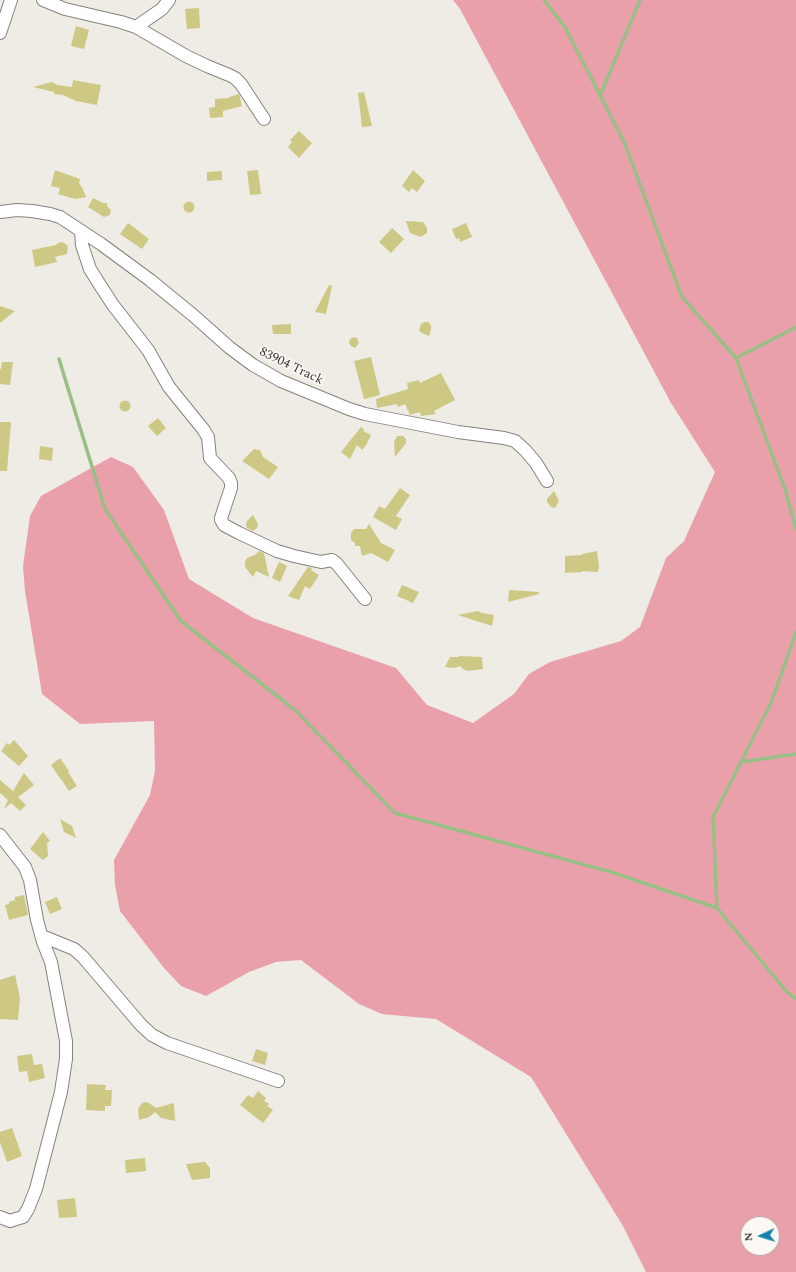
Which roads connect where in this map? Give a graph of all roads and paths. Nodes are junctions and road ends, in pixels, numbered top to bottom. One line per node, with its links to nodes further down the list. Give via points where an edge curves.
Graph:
1 (11, 0): 5 (street)
2 (43, 0): 4 (street, via 65,9)
3 (169, 0): 4 (street, via 162,9)
4 (136, 27): 6 (street, via 186,56 235,78)
5 (0, 33)
6 (264, 119)
7 (0, 212): 8 (street, 83904 Track, via 16,210 50,214 60,217)
8 (81, 232): 9 (street, 83904 Track, via 150,280 230,348 281,381 365,414 515,441 536,463); 10 (street, via 82,245 90,269 113,305 148,350 169,387 203,429 208,437 210,458 229,478 231,488 220,520 239,534 277,551 321,562 332,560)
9 (547, 481)
10 (365, 599)
11 (0, 835): 12 (street, via 25,868 30,880)
12 (42, 936): 13 (street, via 74,949 83,957 152,1035 167,1044); 14 (street, via 51,962 66,1042 66,1059 61,1092 36,1189 28,1209 23,1217 10,1221)
13 (278, 1081)
14 (0, 1217)

